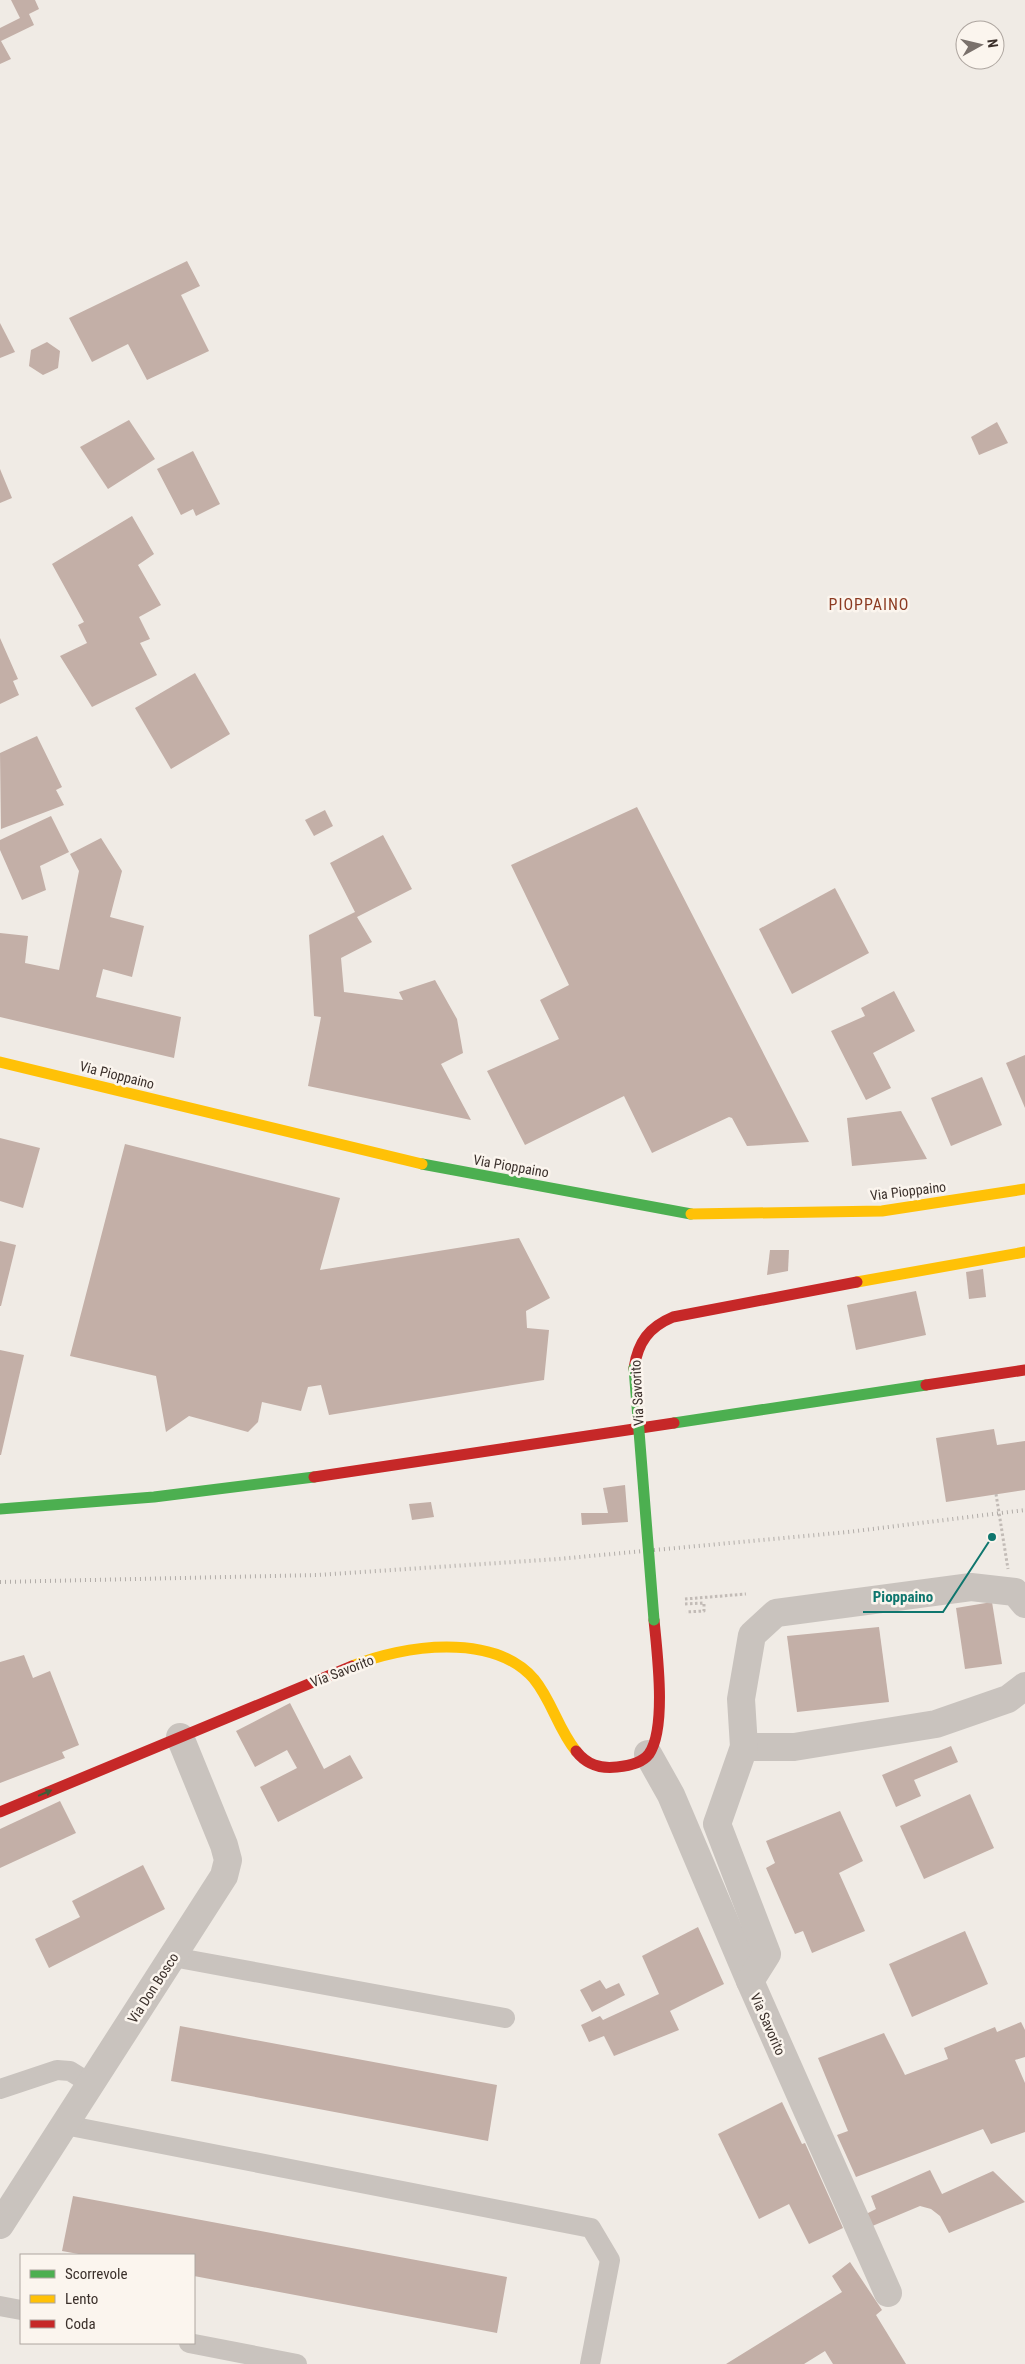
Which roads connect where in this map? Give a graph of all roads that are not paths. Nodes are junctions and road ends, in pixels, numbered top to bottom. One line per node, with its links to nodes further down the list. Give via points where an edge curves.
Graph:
1 (0, 1062): 2 (main road, Via Pioppaino, via 446,1170 688,1214 882,1211)
2 (1025, 1189)
3 (1025, 1252): 10 (main road, Via Savorito, bridge, via 684,1313 662,1320 645,1334 635,1352 634,1368 659,1714 656,1737)
4 (1025, 1370): 5 (main road, via 334,1474 154,1497)
5 (0, 1508)
6 (1025, 1604): 9 (street, via 1015,1592 971,1587 776,1614 752,1635 741,1699)
7 (1025, 1686): 9 (street, via 1008,1698 936,1724 794,1747)
8 (180, 1737): 10 (main road, Via Savorito, via 366,1660 430,1646 463,1648 497,1656 524,1670 544,1691 572,1748 589,1764 611,1769 633,1764); 11 (main road, Via Savorito, one-way to 8); 12 (street, Via Don Bosco, via 228,1860 224,1876)
9 (744, 1747): 13 (street, via 717,1824 768,1954)
10 (648, 1754): 13 (street, Via Savorito, via 671,1795)
11 (0, 1812)
12 (173, 1957): 14 (lane); 15 (street, Via Don Bosco)
13 (750, 1981): 19 (street, Via Savorito)
14 (505, 2018)
15 (91, 2084): 16 (lane, via 70,2071 57,2070); 17 (street, Via Don Bosco)
16 (0, 2089)
17 (65, 2125): 18 (street, Via Don Bosco); 24 (lane, via 592,2228 610,2260)
18 (0, 2225)
19 (888, 2293)
20 (0, 2306): 21 (lane)
21 (20, 2310)
22 (194, 2344): 23 (lane)
23 (297, 2364)
24 (590, 2364)

